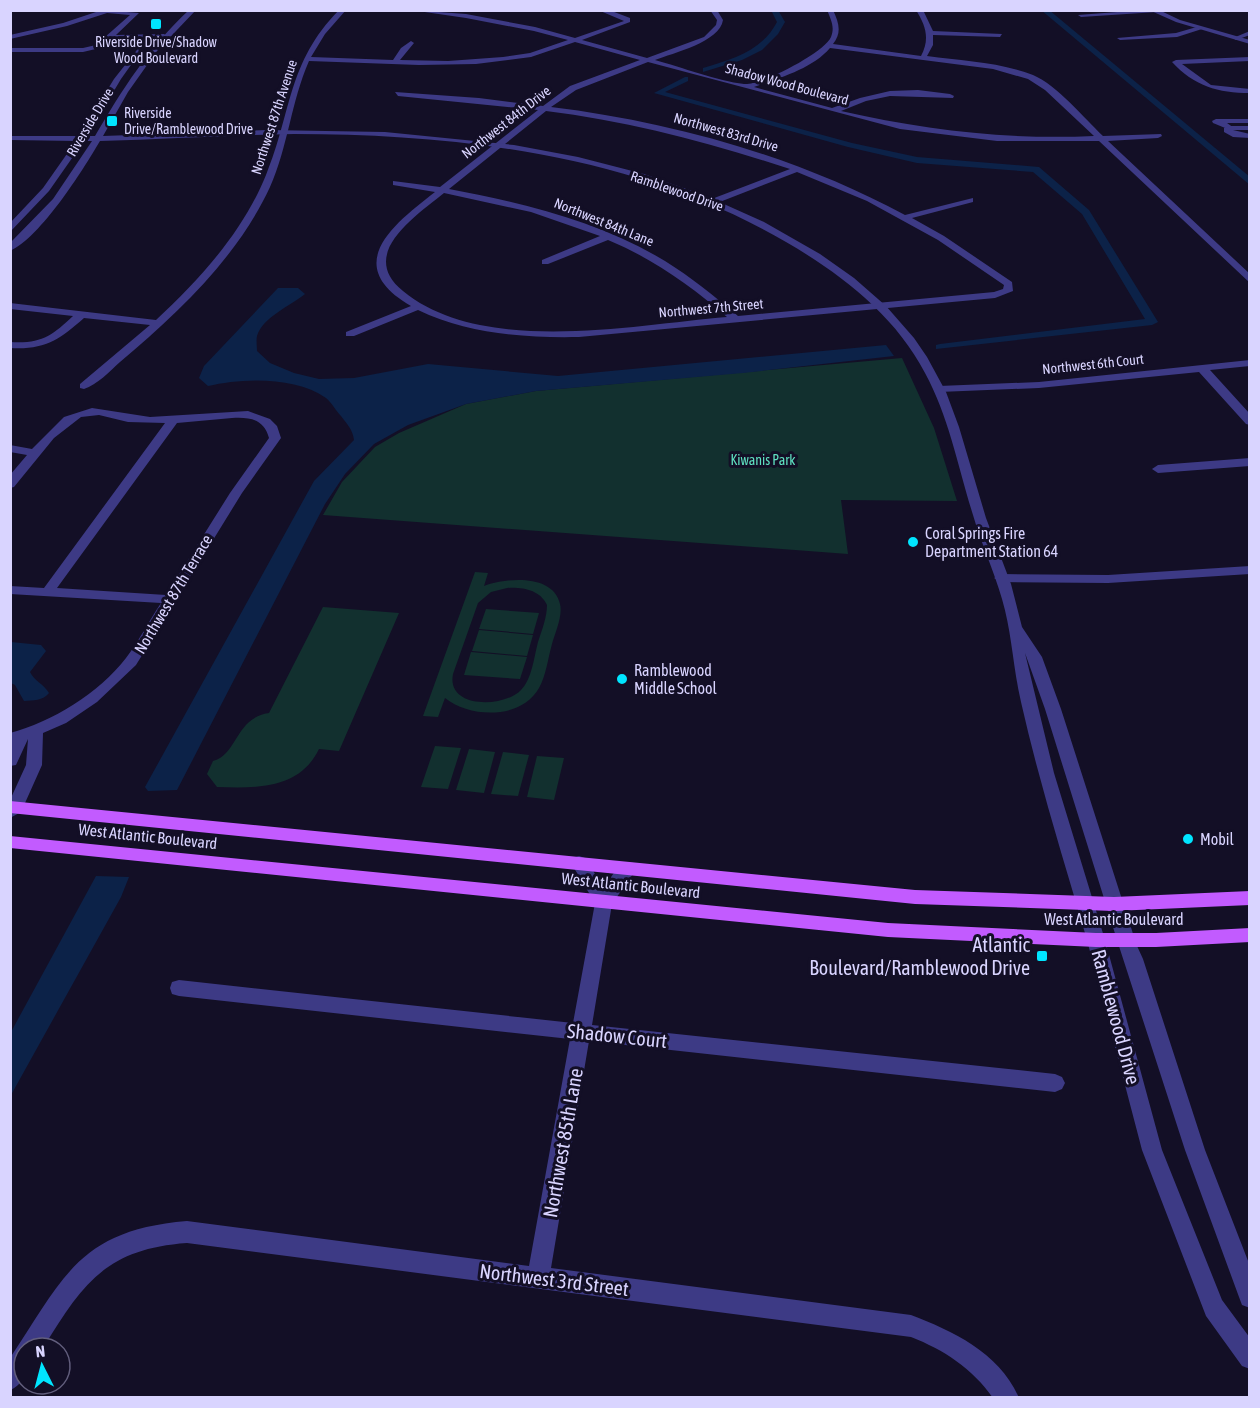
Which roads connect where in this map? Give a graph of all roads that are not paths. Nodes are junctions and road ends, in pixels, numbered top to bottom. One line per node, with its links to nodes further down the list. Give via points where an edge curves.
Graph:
1 (192, 10): 18 (street, Riverside Drive)
2 (343, 10): 28 (street, Northwest 87th Avenue)
3 (414, 10): 8 (street, Shadow Wood Boulevard)
4 (601, 10): 22 (street, via 623,16 627,22)
5 (713, 10): 31 (street, Northwest 84th Drive, via 720,20 714,32)
6 (830, 10): 25 (street, via 837,27)
7 (919, 10): 13 (street)
8 (427, 11): 22 (street, Shadow Wood Boulevard, via 501,21)
9 (1153, 11): 10 (street); 12 (street)
10 (1082, 15)
11 (163, 25): 17 (street, Riverside Drive)
12 (1200, 28): 20 (street, via 1177,35); 21 (street)
13 (931, 33): 15 (street); 27 (street)
14 (1250, 33): 21 (street)
15 (1000, 35)
16 (110, 36): 17 (street); 19 (street, via 136,13 107,11); 26 (street, via 91,49)
17 (152, 36): 18 (street); 45 (street, Riverside Drive, via 124,69)
18 (164, 36): 44 (street, Riverside Drive, via 145,58)
19 (10, 37)
20 (1120, 38)
21 (1236, 38): 23 (street)
22 (575, 40): 30 (street, via 500,61); 31 (street, Shadow Wood Boulevard)
23 (1250, 42)
24 (411, 43): 30 (street)
25 (829, 46): 27 (street); 32 (street, via 796,67)
26 (10, 50)
27 (923, 58): 46 (street, via 993,67 1031,77)
28 (306, 59): 30 (street); 41 (street, Northwest 87th Avenue)
29 (1250, 59): 33 (street, via 1176,62 1207,88)
30 (396, 60)
31 (648, 60): 32 (street, Shadow Wood Boulevard); 36 (street, Northwest 84th Drive, via 573,88)
32 (747, 87): 37 (street, Shadow Wood Boulevard)
33 (1250, 92)
34 (398, 94): 36 (street, Northwest 83rd Drive)
35 (950, 96): 37 (street, via 910,91 881,94)
36 (546, 107): 48 (street, Northwest 84th Drive); 49 (street, Northwest 83rd Drive, via 677,131)
37 (833, 111): 46 (street, Shadow Wood Boulevard, via 900,127 964,136)
38 (1250, 121): 39 (street, via 1216,121)
39 (1230, 128): 40 (street); 43 (street, via 1230,133)
40 (1250, 128)
41 (284, 132): 44 (street, Ramblewood Drive); 48 (street, Ramblewood Drive, via 397,135); 66 (street, Northwest 87th Avenue, via 274,167 246,223 216,263)
42 (1158, 136): 46 (street, Shadow Wood Boulevard)
43 (1250, 136)
44 (97, 138): 45 (street, Ramblewood Drive); 57 (street, Riverside Drive, via 54,204)
45 (81, 139): 47 (street, Ramblewood Drive); 55 (street, Riverside Drive, via 49,186)
46 (1100, 139): 59 (street)
47 (10, 141)
48 (498, 146): 51 (street, Northwest 84th Drive); 53 (street, Ramblewood Drive, via 612,169)
49 (799, 168): 53 (street); 54 (street, Northwest 83rd Drive)
50 (396, 183): 51 (street, Northwest 84th Lane)
51 (443, 189): 56 (street, Northwest 84th Lane, via 515,204); 62 (street, Northwest 84th Drive, via 400,224 383,248 381,260 388,283)
52 (970, 200): 54 (street)
53 (712, 202): 63 (street, Ramblewood Drive, via 798,244 849,278)
54 (907, 217): 60 (street, Northwest 83rd Drive, via 983,264 1010,284)
55 (10, 229)
56 (609, 236): 58 (street); 65 (street, Northwest 84th Lane, via 674,268)
57 (10, 248)
58 (545, 262)
59 (1250, 280)
60 (1008, 291): 63 (street, Northwest 7th Street)
61 (10, 306): 64 (street)
62 (420, 306): 65 (street, Northwest 7th Street, via 474,325 537,334); 67 (street)
63 (879, 306): 65 (street, Northwest 7th Street); 72 (street, Ramblewood Drive, via 919,355)
64 (81, 315): 66 (street); 68 (street, via 45,344)
65 (736, 319)
66 (158, 323): 71 (street, Northwest 87th Avenue)
67 (350, 334)
68 (10, 345)
69 (1250, 363): 70 (street, Northwest 6th Court)
70 (1202, 368): 72 (street, Northwest 6th Court, via 1039,385); 74 (street)
71 (84, 386)
72 (939, 389): 81 (street, Ramblewood Drive)
73 (173, 420): 76 (street, via 133,419 100,411 78,414 65,421); 83 (street); 84 (street, Northwest 87th Terrace, via 239,414 266,420 275,438)
74 (1250, 422)
75 (10, 448): 76 (street)
76 (37, 453): 79 (street)
77 (1250, 462): 78 (street)
78 (1158, 469)
79 (10, 484)
80 (1250, 570): 81 (street, via 1108,579)
81 (1001, 578): 85 (street, Ramblewood Drive)
82 (10, 590): 83 (street)
83 (47, 593): 84 (street)
84 (168, 599): 86 (street, Northwest 87th Terrace, via 131,662 109,686 76,709)
85 (1015, 625): 94 (street, Ramblewood Drive, via 1019,666 1036,735); 95 (street, Ramblewood Drive, via 1035,657)
86 (22, 735): 87 (street); 88 (street, via 34,765)
87 (10, 761)
88 (12, 809): 90 (main road, West Atlantic Boulevard)
89 (10, 842): 93 (main road, West Atlantic Boulevard)
90 (579, 863): 91 (main road, West Atlantic Boulevard); 93 (street)
91 (628, 868): 93 (street); 94 (main road, West Atlantic Boulevard, via 915,897)
92 (1250, 898): 95 (main road, West Atlantic Boulevard)
93 (604, 902): 97 (main road, West Atlantic Boulevard, via 888,930); 100 (street, Northwest 85th Lane)
94 (1085, 904): 95 (main road, West Atlantic Boulevard); 97 (street, Ramblewood Drive)
95 (1114, 904): 98 (street, Ramblewood Drive)
96 (1250, 935): 98 (main road, West Atlantic Boulevard)
97 (1096, 940): 98 (main road, West Atlantic Boulevard); 105 (street, Ramblewood Drive, via 1152,1150 1214,1308)
98 (1126, 940): 103 (street, Ramblewood Drive, via 1194,1150)
99 (179, 988): 100 (street, Shadow Court)
100 (583, 1033): 101 (street, Shadow Court); 102 (street, Northwest 85th Lane)
101 (1055, 1083)
102 (538, 1278): 104 (street, Northwest 3rd Street, via 187,1232 161,1233 101,1256 75,1280); 106 (street, Northwest 3rd Street, via 911,1326 944,1338 972,1357)
103 (1250, 1297)
104 (38, 1336)
105 (1250, 1358)
106 (1007, 1398)

